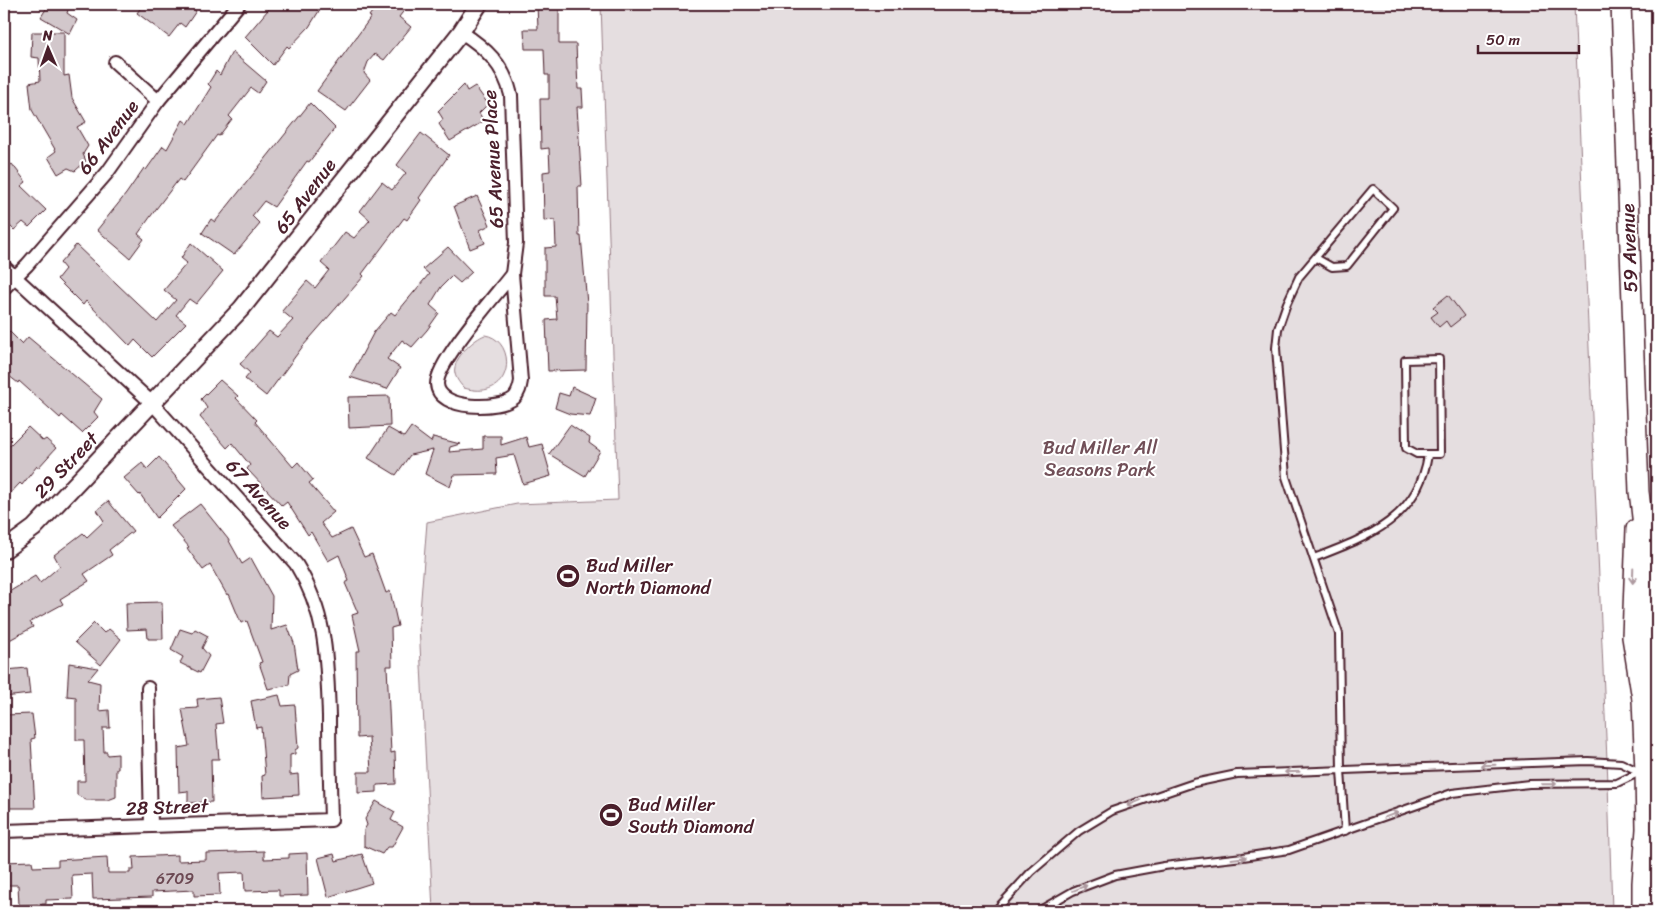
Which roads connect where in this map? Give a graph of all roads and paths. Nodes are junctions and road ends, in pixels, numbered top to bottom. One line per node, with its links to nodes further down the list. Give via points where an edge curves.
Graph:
1 (239, 4): 6 (street, 66 Avenue)
2 (479, 4): 4 (street, 65 Avenue)
3 (1621, 4): 18 (main road, 59 Avenue, via 1639,492 1634,546)
4 (461, 32): 9 (street, 65 Avenue Place, via 486,49 508,80 516,243); 12 (street, 65 Avenue, via 242,308)
5 (115, 62): 6 (street)
6 (158, 101): 10 (street, 66 Avenue, via 107,173)
7 (1316, 258): 7 (lane, via 1374,189 1393,208 1347,266 1332,267); 15 (lane, via 1299,277 1287,303 1278,329 1276,348 1286,477)
8 (4, 267): 10 (street, 67 Avenue)
9 (512, 274): 9 (street, 65 Avenue Place, via 445,361 437,384 447,400 467,406 498,404 512,399 519,391 521,381)
10 (15, 279): 11 (street, 66 Avenue); 12 (street, 67 Avenue)
11 (4, 288)
12 (152, 403): 14 (street, 29 Street, via 34,528); 19 (street, 67 Avenue, via 306,579 318,609 327,652)
13 (1428, 455): 13 (lane, via 1440,454 1438,359 1405,360 1406,448 1416,454); 15 (lane, via 1413,498 1394,520)
14 (4, 550)
15 (1314, 558): 17 (lane, via 1339,634)
16 (148, 688): 20 (street)
17 (1341, 770): 18 (lane, one-way to 17, via 1621,763 1588,760); 22 (lane); 24 (lane, one-way to 24, via 1237,774 1194,783 1121,808 1079,832 1031,872)
18 (1647, 772): 22 (lane, one-way to 18, via 1452,793 1529,784 1616,783); 23 (main road, 59 Avenue)
19 (331, 820): 20 (street, 28 Street)
20 (151, 826): 21 (street, 28 Street)
21 (4, 831)
22 (1345, 831): 25 (lane, one-way to 22, via 1073,891 1115,875 1289,850)
23 (1649, 879): 26 (main road)
24 (995, 911)
25 (1038, 911)
26 (1642, 911)

